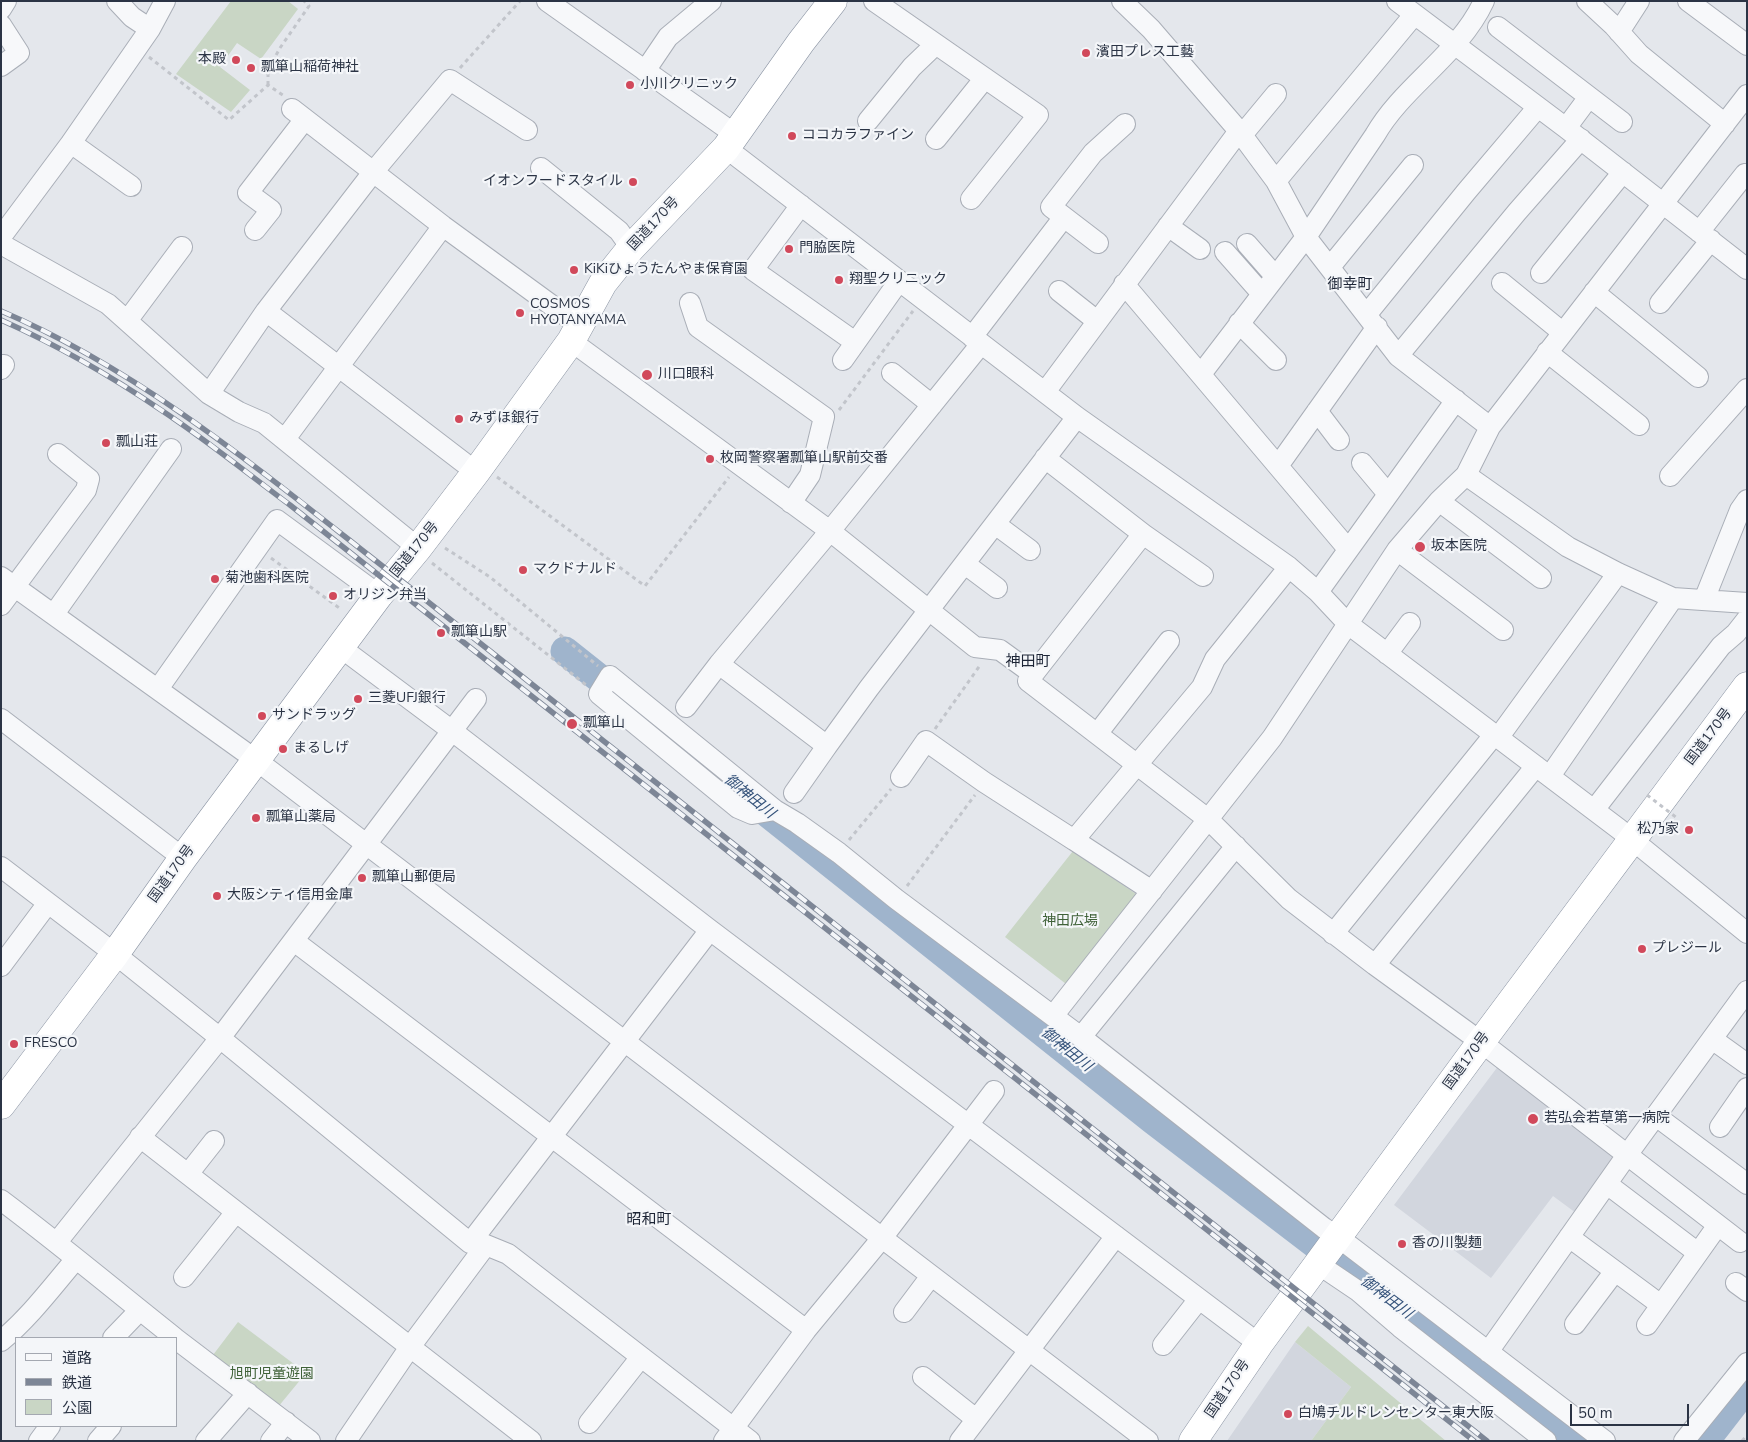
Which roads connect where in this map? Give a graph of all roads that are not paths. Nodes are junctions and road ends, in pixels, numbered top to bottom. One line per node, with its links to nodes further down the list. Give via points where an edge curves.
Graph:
1 (6, 1): 14 (street)
2 (118, 1): 18 (street, via 132,17)
3 (165, 1): 18 (street)
4 (547, 1): 24 (street)
5 (711, 1): 24 (street, via 668,37)
6 (834, 1): 38 (highway, 国道170号)
7 (874, 1): 20 (street)
8 (1122, 1): 35 (street, via 1151,29)
9 (1397, 1): 15 (street)
10 (1484, 1): 21 (street)
11 (1587, 1): 19 (street)
12 (1638, 1): 19 (street)
13 (1688, 1): 22 (street)
14 (1, 9)
15 (1414, 14): 21 (street); 45 (street)
16 (1, 25): 23 (street, via 19,53)
17 (1498, 27): 27 (street)
18 (150, 29): 39 (street)
19 (1619, 32): 33 (street, via 1639,54)
20 (936, 44): 25 (street); 30 (street, via 912,67)
21 (1455, 45): 29 (street); 56 (street, via 1384,120)
22 (1747, 45)
23 (1, 66)
24 (645, 71): 38 (street)
25 (985, 78): 37 (street); 47 (street, via 1038,114)
26 (1276, 94): 35 (street)
27 (1589, 97): 31 (street); 36 (street)
28 (1745, 101): 33 (street)
29 (1538, 107): 36 (street); 77 (street, via 1466,192)
30 (868, 121)
31 (1622, 122)
32 (1125, 124): 50 (street, via 1092,153 1051,207)
33 (1725, 124): 48 (street)
34 (527, 130): 42 (street, via 450,80)
35 (1240, 133): 45 (street); 52 (street)
36 (1573, 133): 43 (street); 86 (street, via 1517,212)
37 (936, 139)
38 (731, 141): 49 (street); 61 (highway, 国道170号)
39 (71, 143): 46 (street); 55 (street)
40 (1413, 165): 64 (street)
41 (541, 168): 61 (street, via 619,231)
42 (374, 171): 51 (street); 53 (street, via 298,114 248,193 271,210); 76 (street)
43 (1624, 172): 48 (street); 66 (street)
44 (1745, 174): 54 (street)
45 (1276, 181): 56 (street)
46 (131, 186)
47 (971, 199)
48 (1663, 202): 54 (street); 72 (street)
49 (801, 205): 68 (street); 84 (street, via 753,270)
50 (1064, 217): 57 (street); 83 (street)
51 (443, 226): 81 (street); 89 (street)
52 (1168, 226): 62 (street); 70 (street)
53 (255, 230)
54 (1705, 236): 65 (street); 74 (street)
55 (1, 237)
56 (1306, 237): 64 (street); 67 (street)
57 (1098, 243)
58 (1, 244): 78 (street, via 108,304)
59 (1247, 244): 67 (street)
60 (182, 247): 78 (street)
61 (630, 248): 81 (highway, 国道170号)
62 (1200, 249)
63 (1225, 252): 73 (street)
64 (1330, 267): 77 (street)
65 (1747, 269)
66 (1541, 273)
67 (1275, 276): 73 (street)
68 (899, 281): 83 (street); 84 (street)
69 (1502, 283): 82 (street)
70 (1124, 284): 79 (street); 91 (street)
71 (1059, 291): 79 (street)
72 (1594, 292): 82 (street); 92 (street)
73 (1262, 294): 80 (street)
74 (1660, 302)
75 (690, 303): 115 (street, via 698,327 824,417 810,475)
76 (266, 311): 89 (street); 95 (street)
77 (1372, 320): 86 (street); 98 (street)
78 (127, 321): 95 (street)
79 (1097, 321): 94 (street)
80 (1239, 323): 88 (street); 91 (street)
81 (572, 325): 109 (highway, 国道170号); 115 (street)
82 (1562, 332): 85 (street)
83 (977, 341): 94 (street); 97 (street)
84 (855, 342): 87 (street)
85 (1547, 352): 100 (street); 101 (street)
86 (1398, 356): 96 (street)
87 (843, 360)
88 (1276, 360)
89 (340, 367): 102 (street); 109 (street)
90 (892, 373): 97 (street)
91 (1201, 374): 108 (street)
92 (1698, 376)
93 (1747, 389): 111 (street)
94 (1045, 392): 99 (street)
95 (209, 394): 102 (street, via 264,423)
96 (1456, 400): 101 (street); 112 (street)
97 (932, 405): 117 (street)
98 (1317, 411): 103 (street); 108 (street)
99 (1077, 417): 106 (street); 124 (street)
100 (1639, 426)
101 (1490, 427): 110 (street)
102 (285, 439): 122 (street)
103 (1339, 440)
104 (171, 449): 137 (street)
105 (58, 454): 128 (street, via 89,479 86,490)
106 (1045, 458): 116 (street); 118 (street)
107 (1362, 463): 112 (street)
108 (1278, 466): 119 (street)
109 (478, 469): 122 (highway, 国道170号)
110 (1466, 476): 114 (street); 125 (street, via 1568,547)
111 (1670, 476)
112 (1388, 494): 119 (street)
113 (1747, 500): 133 (street)
114 (1439, 501): 121 (street); 127 (street)
115 (791, 503): 117 (street)
116 (996, 524): 120 (street); 123 (street)
117 (830, 531): 136 (street); 145 (street)
118 (1143, 534): 126 (street); 146 (street)
119 (1348, 549): 130 (street)
120 (1030, 550)
121 (1397, 550): 140 (street); 141 (street)
122 (421, 553): 131 (highway, 国道170号)
123 (965, 564): 129 (street); 136 (street)
124 (1289, 568): 130 (street); 158 (street, via 1215,659 1202,687)
125 (1618, 573): 132 (street); 155 (street)
126 (1203, 576)
127 (1540, 578)
128 (8, 582): 135 (street); 137 (street)
129 (997, 588)
130 (1318, 592): 140 (street)
131 (378, 596): 143 (highway, 国道170号); 149 (street, via 277,520)
132 (1673, 598): 133 (street); 159 (street)
133 (1704, 600): 134 (street)
134 (1747, 603)
135 (1, 606)
136 (930, 610): 146 (street, via 975,646 1000,650); 156 (street)
137 (54, 614): 149 (street)
138 (1747, 619): 162 (street, via 1721,646)
139 (1410, 623): 144 (street)
140 (1348, 624): 144 (street); 163 (street, via 1272,738)
141 (1503, 630)
142 (1169, 641): 154 (street)
143 (340, 647): 153 (street); 157 (highway, 国道170号)
144 (1388, 654): 155 (street)
145 (719, 664): 151 (street); 156 (street)
146 (1032, 674): 154 (street, via 1028,681)
147 (604, 685): 180 (street, via 765,812 797,823 838,852)
148 (1747, 686): 164 (highway, 国道170号)
149 (158, 689): 157 (street)
150 (476, 700): 153 (street)
151 (686, 707)
152 (1, 719): 168 (street)
153 (451, 730): 166 (street); 172 (street)
154 (1097, 734): 158 (street)
155 (1496, 736): 159 (street); 174 (street)
156 (827, 746): 161 (street)
157 (256, 760): 166 (street); 168 (highway, 国道170号)
158 (1138, 764): 163 (street); 165 (street)
159 (1543, 771): 162 (street); 177 (street)
160 (900, 777): 165 (street, via 926,742)
161 (794, 793)
162 (1594, 810): 164 (street)
163 (1209, 820): 167 (street); 170 (street)
164 (1633, 839): 173 (street); 185 (highway, 国道170号)
165 (1074, 840): 170 (street)
166 (366, 844): 175 (street); 184 (street)
167 (1236, 846): 174 (street, via 1289,899); 181 (street)
168 (184, 858): 176 (highway, 国道170号)
169 (1, 868): 171 (street)
170 (1152, 891): 180 (street)
171 (48, 904): 176 (street); 178 (street)
172 (710, 930): 184 (street); 191 (street)
173 (1747, 933)
174 (1333, 934): 177 (street)
175 (294, 941): 182 (street); 194 (street)
176 (115, 954): 182 (street); 189 (highway, 国道170号)
177 (1375, 965): 185 (street)
178 (1, 966)
179 (1745, 996): 183 (street)
180 (1053, 1016): 181 (street)
181 (1081, 1037): 209 (street, via 1324,1228)
182 (220, 1038): 193 (street); 208 (street)
183 (1712, 1039): 186 (street); 190 (street)
184 (624, 1042): 194 (street); 205 (street)
185 (1481, 1042): 196 (street); 209 (highway, 国道170号)
186 (1747, 1064)
187 (1747, 1088): 192 (street)
188 (994, 1091): 191 (street)
189 (1, 1106)
190 (1656, 1116): 196 (street); 199 (street)
191 (968, 1125): 203 (street); 205 (street)
192 (1720, 1127)
193 (140, 1136): 197 (street); 206 (street)
194 (551, 1137): 208 (street); 221 (street)
195 (214, 1141): 197 (street)
196 (1627, 1155): 198 (street); 202 (street)
197 (188, 1174): 201 (street)
198 (1607, 1184): 204 (street); 210 (street)
199 (1747, 1184)
200 (1, 1200): 206 (street)
201 (236, 1212): 214 (street); 228 (street)
202 (1718, 1225): 207 (street); 210 (street)
203 (1116, 1236): 215 (street); 229 (street)
204 (1569, 1237): 212 (street); 230 (street)
205 (882, 1238): 213 (street); 221 (street)
206 (57, 1242): 211 (street)
207 (1740, 1242)
208 (478, 1244): 228 (street); 231 (street, via 508,1254)
209 (1328, 1251): 226 (highway, 国道170号); 230 (street); 252 (street, via 1358,1291)
210 (1698, 1253): 216 (street)
211 (76, 1259): 217 (street); 224 (street, via 34,1309)
212 (1615, 1271): 216 (street); 219 (street)
213 (931, 1276): 218 (street); 229 (street)
214 (184, 1277)
215 (1199, 1299): 226 (street); 227 (street)
216 (1661, 1305): 220 (street)
217 (140, 1310): 222 (street); 223 (street)
218 (904, 1312)
219 (1575, 1324)
220 (1647, 1325)
221 (806, 1330): 240 (street)
222 (115, 1337)
223 (170, 1337)
224 (1, 1341)
225 (178, 1344): 234 (street)
226 (1259, 1344): 251 (highway, 国道170号)
227 (1163, 1345)
228 (410, 1347): 246 (street); 247 (street)
229 (1029, 1350): 235 (street); 250 (street)
230 (1488, 1352): 253 (street)
231 (641, 1357): 237 (street); 240 (street)
232 (1747, 1362): 254 (street)
233 (923, 1377): 235 (street)
234 (248, 1394): 236 (street); 244 (street)
235 (976, 1419): 249 (street)
236 (286, 1422): 241 (street); 245 (street)
237 (589, 1423)
238 (49, 1427): 242 (street)
239 (109, 1427): 243 (street)
240 (728, 1434): 248 (street)
241 (308, 1440)
242 (39, 1441)
243 (98, 1441)
244 (206, 1441)
245 (270, 1441)
246 (346, 1441)
247 (531, 1441)
248 (750, 1441)
249 (960, 1441)
250 (1148, 1441)
251 (1193, 1441)
252 (1546, 1441)
253 (1604, 1441)
254 (1684, 1441)

